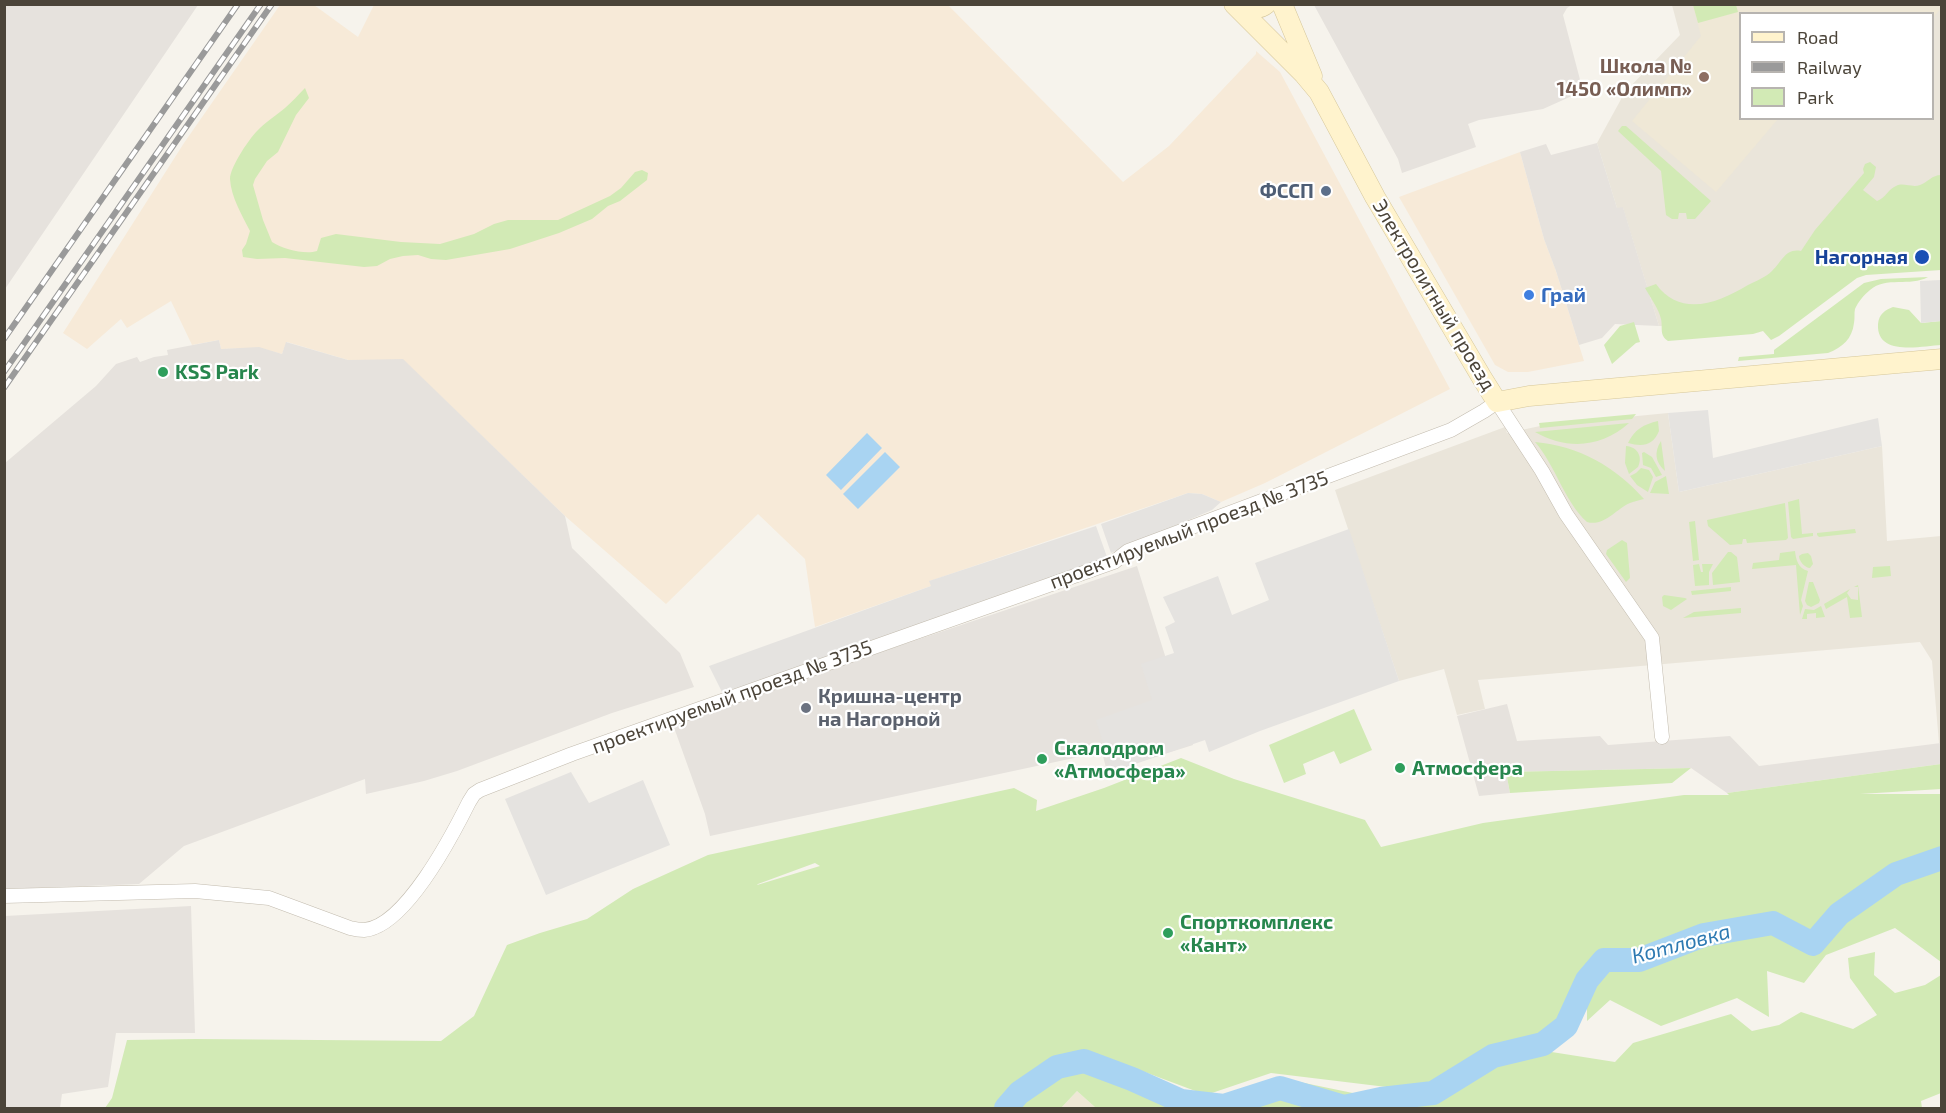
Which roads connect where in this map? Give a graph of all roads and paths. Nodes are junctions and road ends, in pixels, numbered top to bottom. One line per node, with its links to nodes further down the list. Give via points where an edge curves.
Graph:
1 (1234, 4): 5 (street, Электролитный проезд)
2 (1239, 4): 3 (street, via 1254,9)
3 (1266, 4)
4 (1282, 4): 5 (street)
5 (1319, 92): 7 (street, Электролитный проезд, via 1416,267)
6 (1941, 359): 7 (street, Электролитный проезд)
7 (1497, 402): 8 (street, via 1566,514 1652,638); 9 (street, проектируемый проезд № 3735, via 1451,430 1128,552 1114,562 480,790 469,802 422,885 398,912 375,927 350,928 269,898 195,891)
8 (1662, 737)
9 (4, 896)

